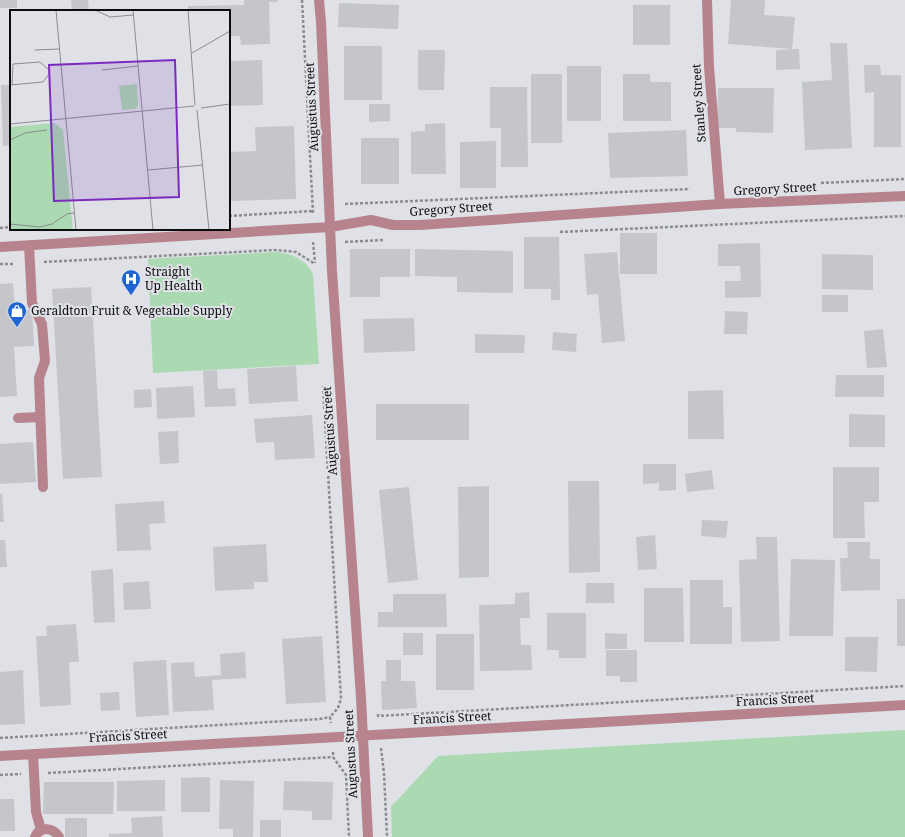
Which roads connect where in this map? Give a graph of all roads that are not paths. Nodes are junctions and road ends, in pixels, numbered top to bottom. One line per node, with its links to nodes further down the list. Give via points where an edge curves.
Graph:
1 (320, 0): 5 (street, Augustus Street)
2 (706, 0): 4 (street, Stanley Street)
3 (905, 196): 4 (street, Gregory Street)
4 (720, 204): 5 (street, Gregory Street, via 420,225 393,226 371,220)
5 (330, 227): 6 (street, Gregory Street); 12 (street, Augustus Street)
6 (29, 245): 7 (street, Gregory Street); 8 (street, via 32,303 42,324 45,361 38,378)
7 (0, 247)
8 (40, 417): 9 (street); 10 (street)
9 (18, 418)
10 (43, 488)
11 (905, 705): 12 (street, Francis Street)
12 (364, 735): 13 (street, Francis Street); 17 (street, Augustus Street)
13 (33, 754): 14 (street, Francis Street); 15 (street)
14 (0, 756)
15 (38, 833): 16 (street, via 46,829 52,830)
16 (59, 837)
17 (368, 837)

